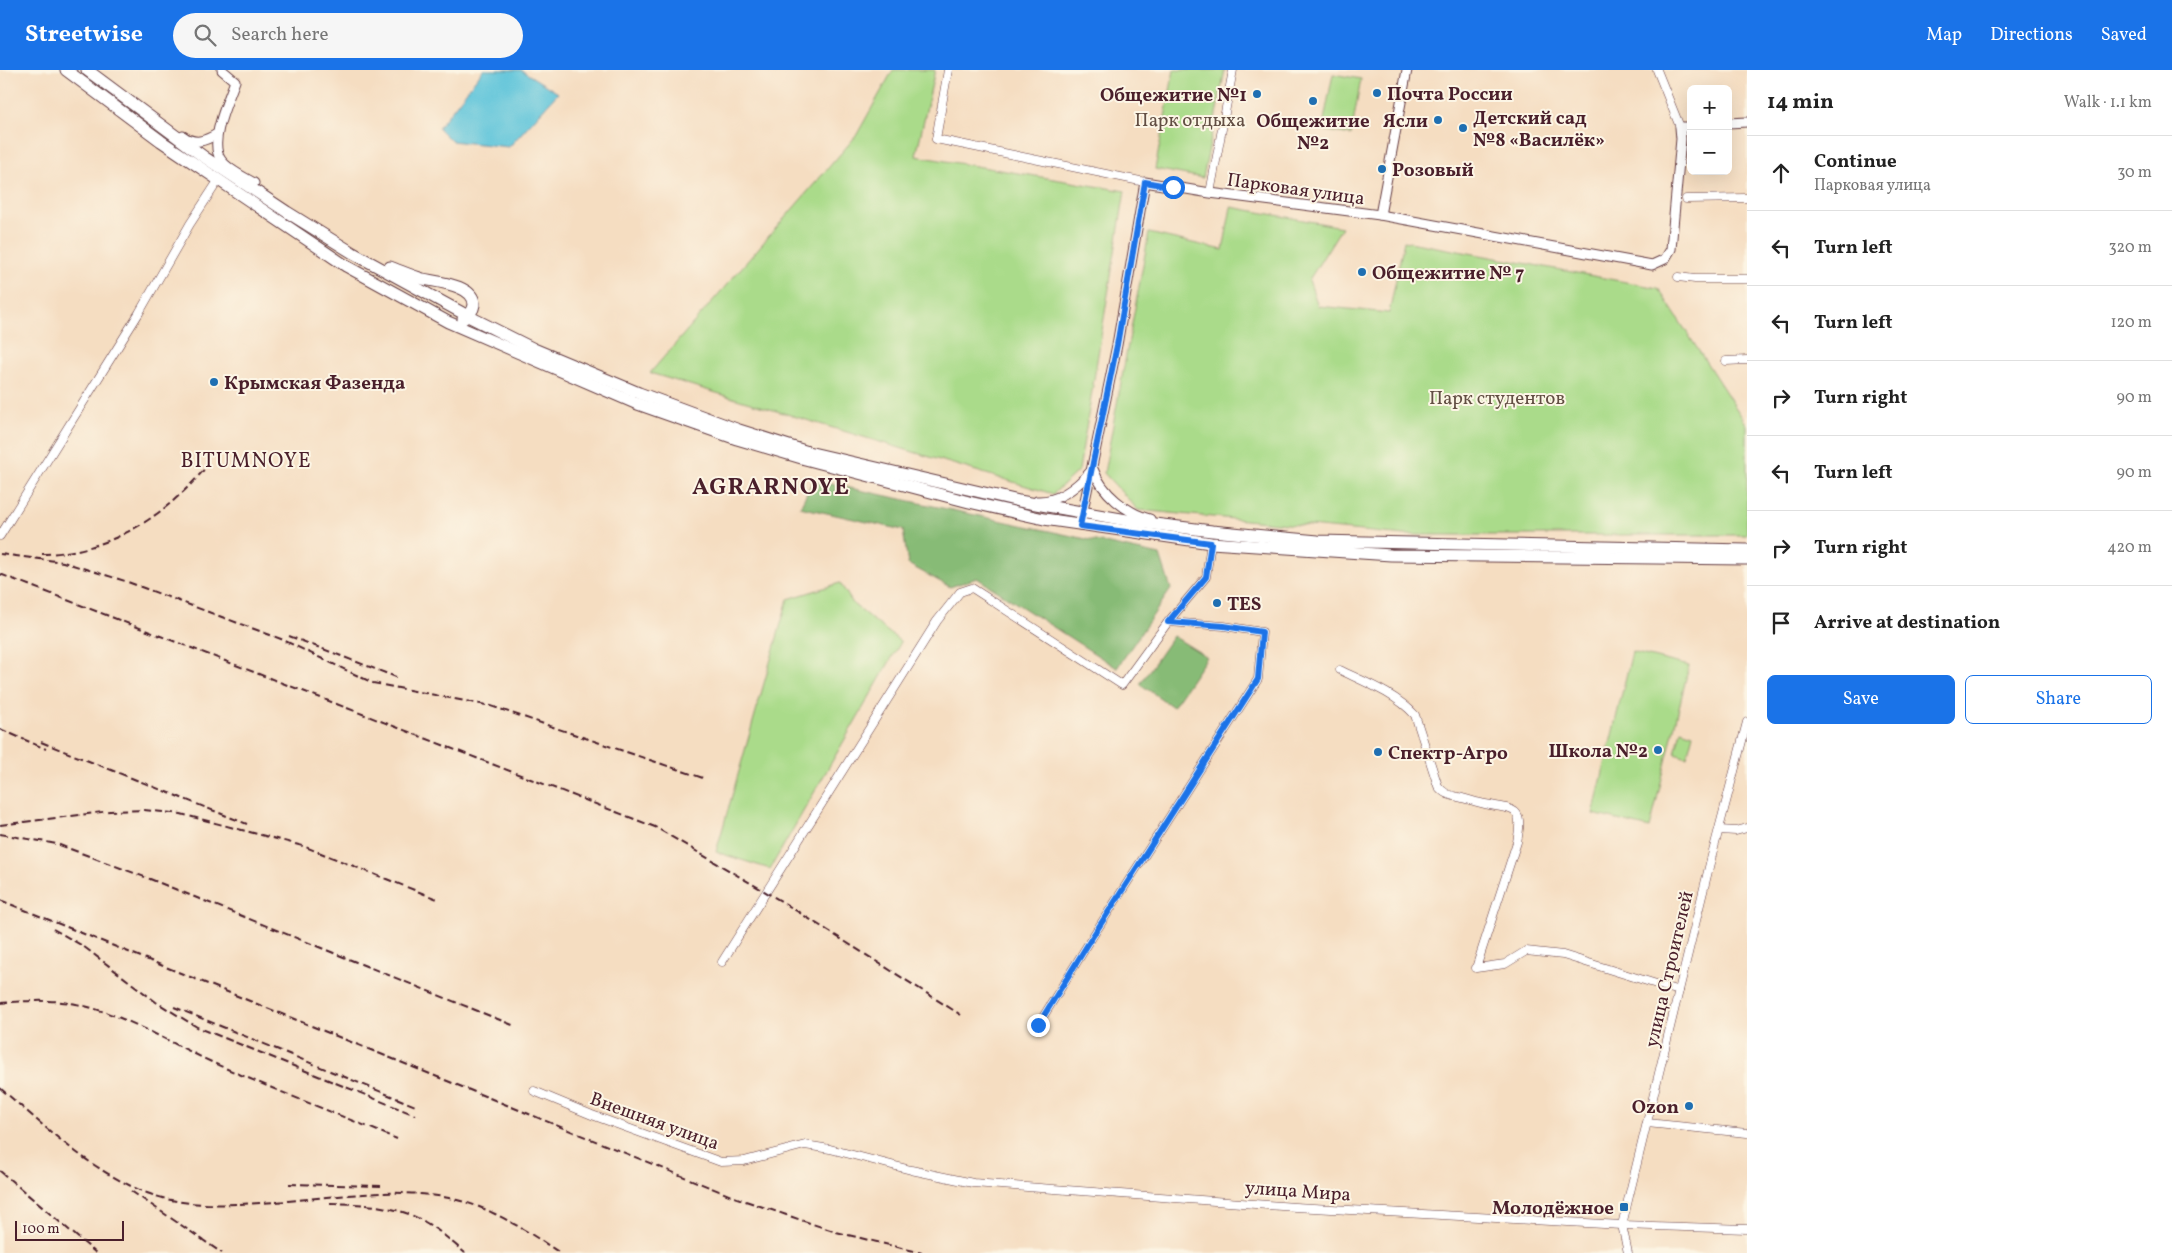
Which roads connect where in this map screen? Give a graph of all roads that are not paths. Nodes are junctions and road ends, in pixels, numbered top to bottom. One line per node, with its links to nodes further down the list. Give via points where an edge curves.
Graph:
1 (66, 70): 14 (main road)
2 (87, 70): 8 (main road)
3 (222, 70): 13 (street, via 235,81)
4 (948, 70): 15 (street, Парковая улица, via 936,139)
5 (1233, 70): 16 (street)
6 (1407, 70): 19 (street)
7 (1658, 70): 11 (street)
8 (105, 85): 13 (street, via 188,140 204,141); 20 (main road, via 204,157)
9 (1747, 122): 10 (street)
10 (1732, 123)
11 (1680, 127): 12 (street); 19 (street, Парковая улица, via 1671,249 1665,259 1652,266)
12 (1687, 127)
13 (217, 134): 20 (street, via 222,161 287,206)
14 (218, 181): 25 (main road, via 346,266); 33 (street)
15 (1145, 182): 16 (street, Парковая улица); 28 (street)
16 (1210, 193): 19 (street, Парковая улица)
17 (1747, 198): 18 (street)
18 (1686, 199)
19 (1380, 216)
20 (307, 224): 21 (main road)
21 (353, 254): 24 (main road); 24 (main road, via 468,292 474,300)
22 (1678, 277): 23 (street)
23 (1747, 279)
24 (468, 316): 25 (main road); 29 (main road, via 534,349 622,386 740,430 808,452)
25 (448, 322): 31 (main road, via 635,404 737,439 969,502)
26 (1747, 360): 27 (street)
27 (1726, 361)
28 (1092, 469): 29 (street, via 1080,483 1055,498 1045,502); 30 (street); 32 (street, via 1106,490 1128,510)
29 (1019, 501): 30 (main road)
30 (1082, 513): 31 (street); 32 (main road)
31 (1080, 526): 34 (main road)
32 (1170, 526): 35 (main road, via 1318,541)
33 (0, 536)
34 (1211, 543): 35 (main road, via 1391,556); 36 (street, via 1206,577)
35 (1746, 557)
36 (1168, 622): 41 (street, via 1122,685 972,588 960,592 937,621); 43 (street, via 1262,632 1258,679)
37 (1340, 670): 42 (street, via 1410,709 1415,715 1438,786 1444,793 1507,806 1518,818 1517,842 1476,968 1505,964 1526,951 1563,955)
38 (1747, 722): 40 (street, улица Строителей)
39 (1747, 828): 40 (street)
40 (1719, 830): 42 (street, улица Строителей)
41 (722, 962)
42 (1679, 991): 45 (street, улица Строителей)
43 (1038, 1025)
44 (534, 1091): 47 (street, Внешняя улица, via 721,1162 744,1161 805,1146)
45 (1647, 1124): 46 (street); 48 (street, улица Строителей)
46 (1747, 1133)
47 (973, 1183): 48 (street, улица Мира, via 1295,1207)
48 (1622, 1225): 49 (street, улица Мира); 50 (street)
49 (1747, 1229)
50 (1628, 1253)

